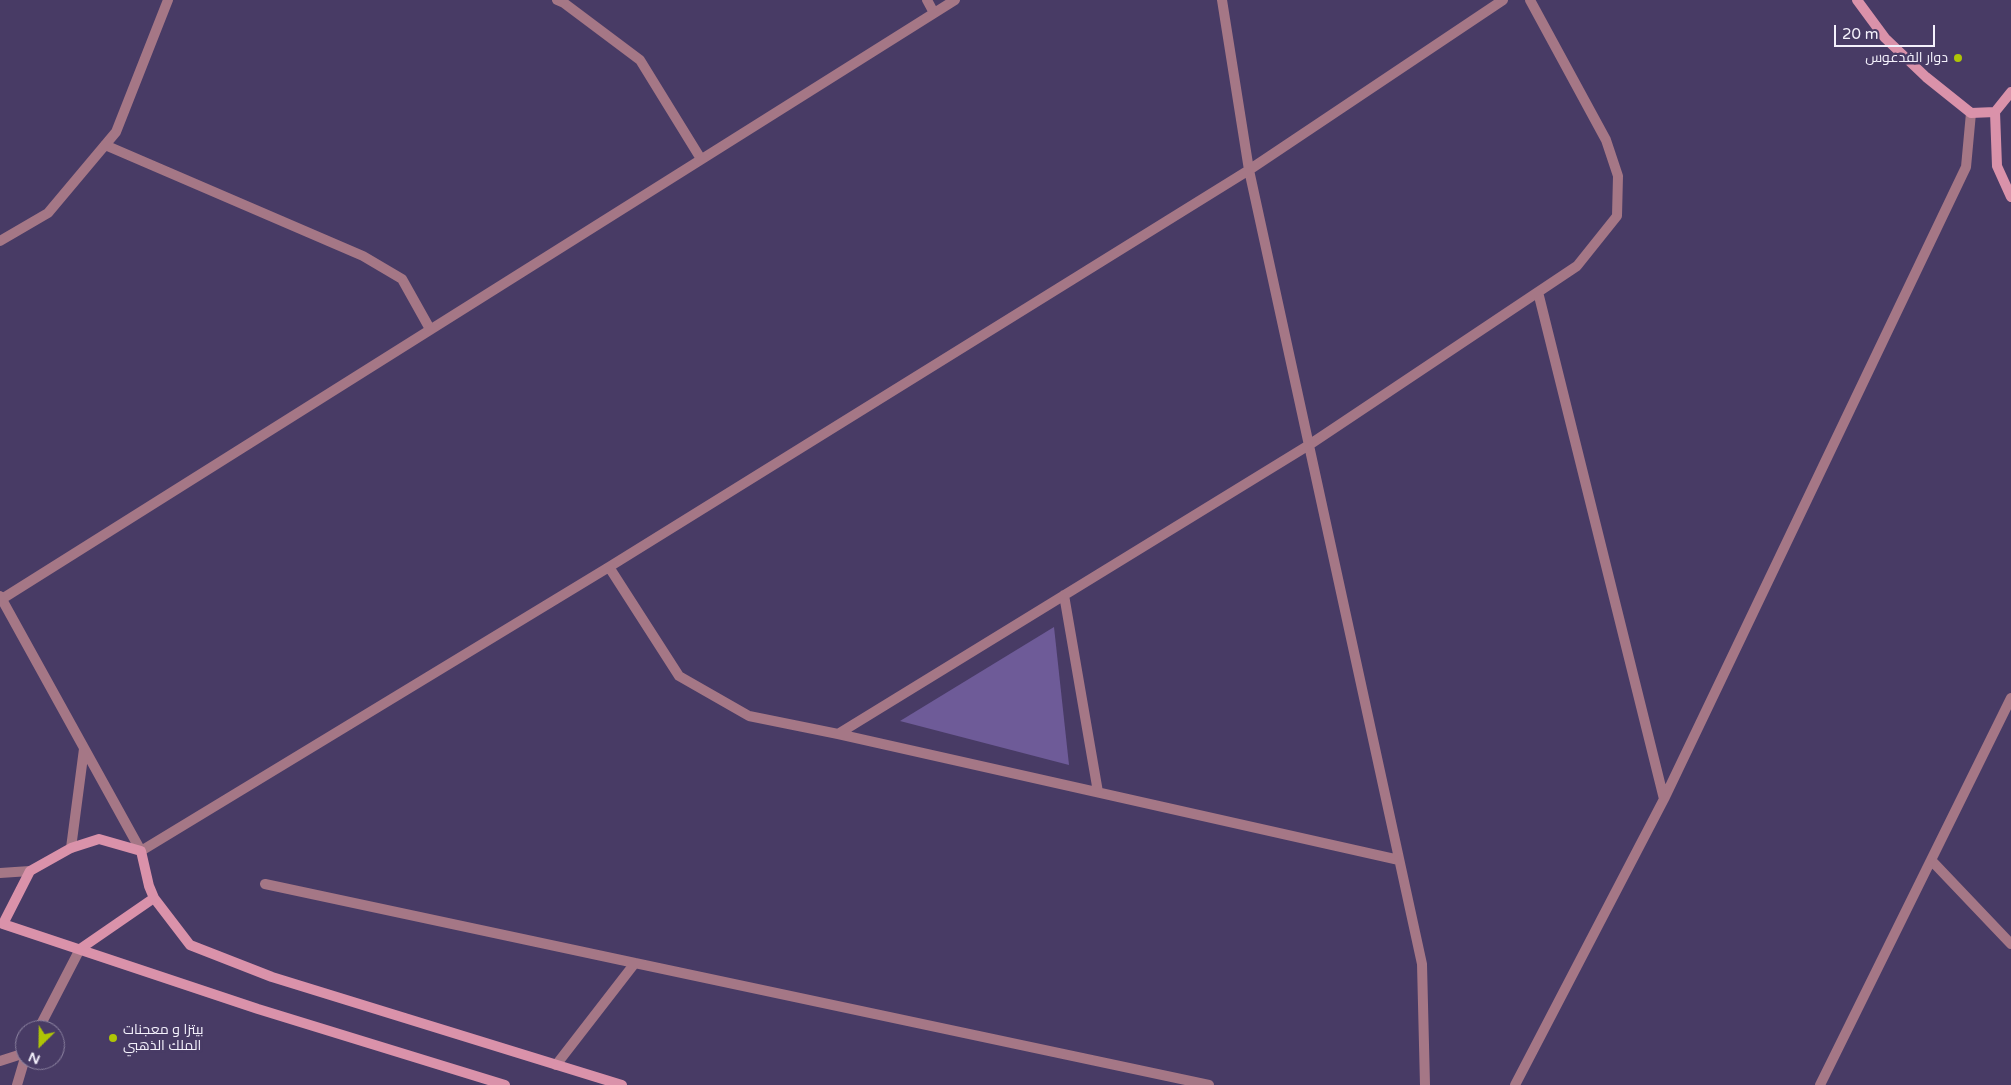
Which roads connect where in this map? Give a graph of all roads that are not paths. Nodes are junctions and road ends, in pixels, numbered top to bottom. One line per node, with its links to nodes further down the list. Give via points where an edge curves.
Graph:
1 (168, 0): 13 (street, via 116,132)
2 (556, 0): 14 (street, via 640,60)
3 (927, 0): 9 (street)
4 (955, 0): 9 (street)
5 (1222, 0): 15 (street)
6 (1503, 0): 15 (street)
7 (1530, 0): 18 (street, via 1606,140 1618,176 1617,216 1577,266)
8 (1857, 0): 12 (main road, via 1885,38)
9 (934, 13): 14 (street)
10 (2011, 92): 11 (main road)
11 (1995, 112): 12 (main road); 16 (main road, via 1997,166)
12 (1971, 113): 28 (street, via 1966,167)
13 (105, 145): 17 (street, via 48,213); 19 (street, via 363,256 402,279)
14 (701, 159): 19 (street)
15 (1249, 170): 20 (street); 21 (street)
16 (2011, 197)
17 (0, 241)
18 (1538, 292): 20 (street); 28 (street)
19 (430, 329): 23 (street)
20 (1309, 445): 22 (street); 31 (street)
21 (609, 567): 25 (street, via 680,676 749,716); 30 (street)
22 (1064, 595): 25 (street); 27 (street)
23 (1, 597): 26 (street)
24 (2011, 698): 32 (street)
25 (838, 734): 27 (street)
26 (84, 749): 29 (street); 30 (street)
27 (1098, 792): 31 (street)
28 (1664, 799): 51 (street)
29 (71, 848): 30 (main road, via 99,839); 33 (main road)
30 (141, 851): 36 (main road)
31 (1399, 860): 50 (street, via 1422,964)
32 (1931, 860): 38 (street); 52 (street)
33 (30, 871): 34 (street); 37 (main road)
34 (0, 873)
35 (264, 884): 40 (street)
36 (154, 898): 39 (main road); 44 (main road, via 190,945 272,977)
37 (1, 925): 39 (main road)
38 (2011, 944)
39 (80, 950): 41 (street); 47 (main road)
40 (635, 963): 44 (street); 49 (street)
41 (43, 1020)
42 (15, 1056): 43 (street)
43 (0, 1061)
44 (556, 1065): 48 (main road)
45 (21, 1070): 46 (street)
46 (16, 1085)
47 (505, 1085)
48 (622, 1085)
49 (1209, 1085)
50 (1425, 1085)
51 (1515, 1085)
52 (1820, 1085)

